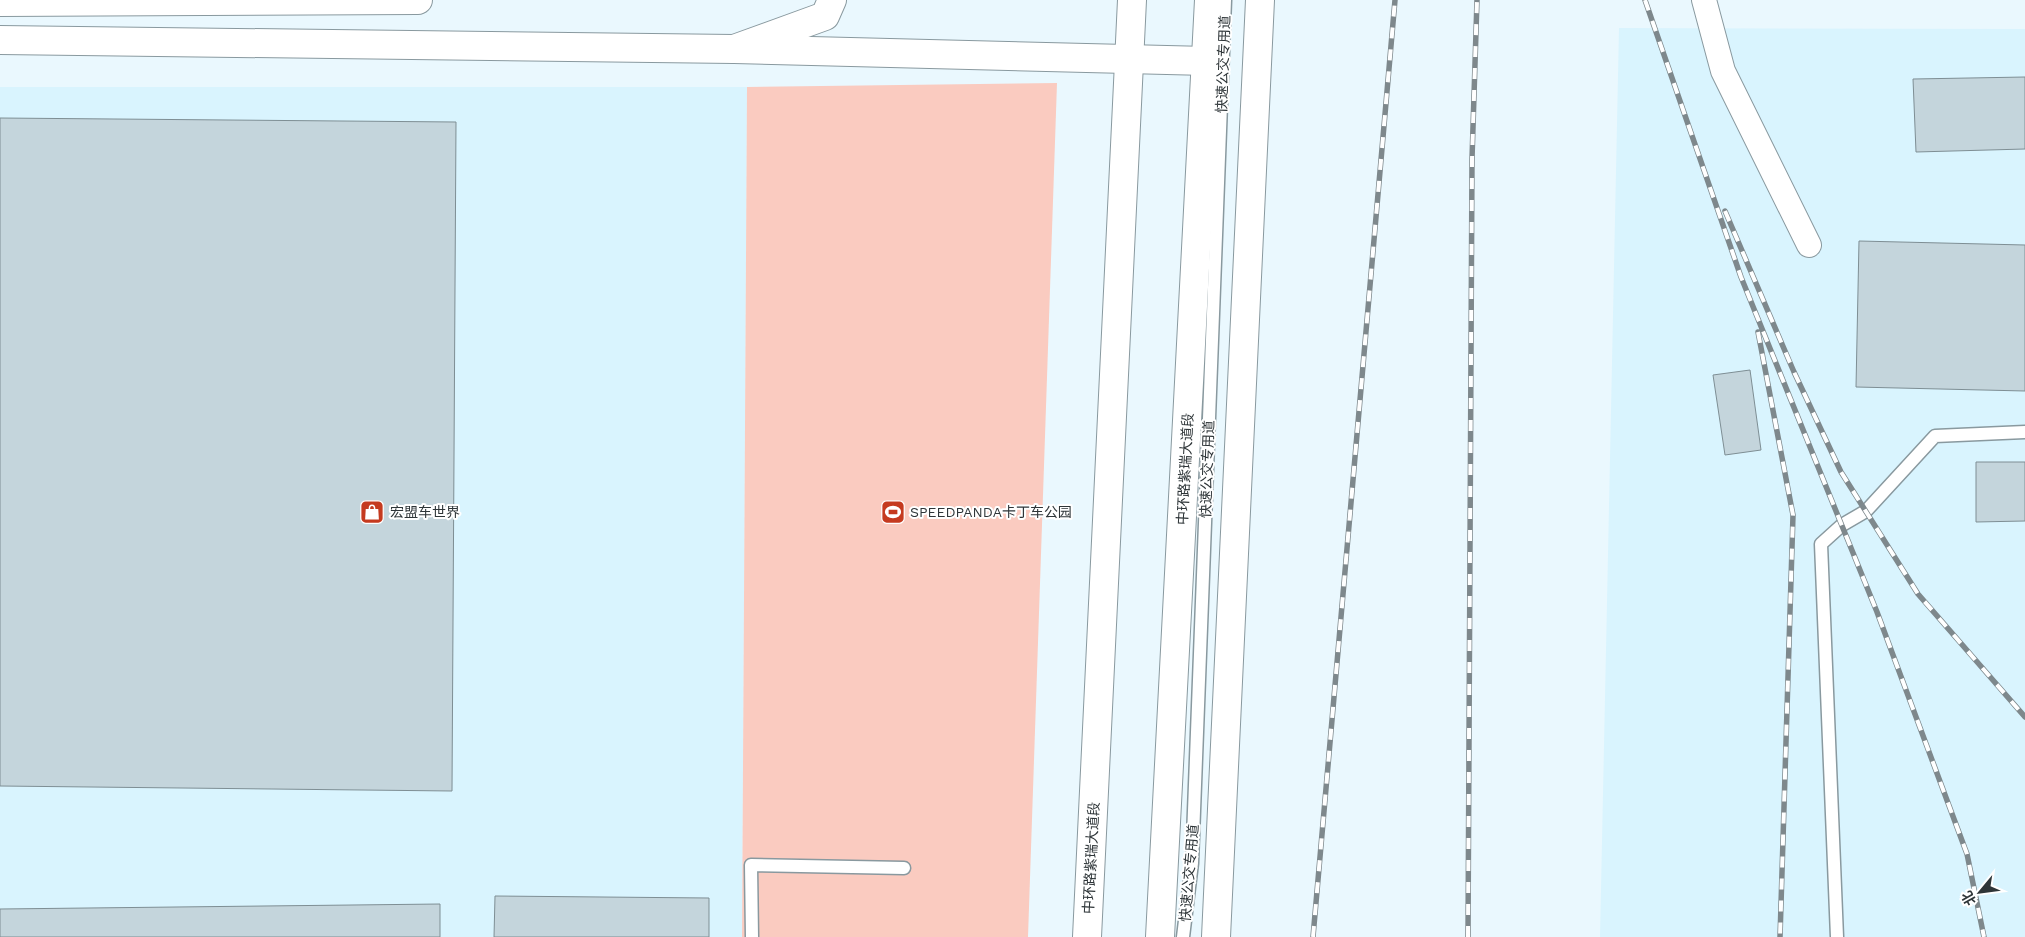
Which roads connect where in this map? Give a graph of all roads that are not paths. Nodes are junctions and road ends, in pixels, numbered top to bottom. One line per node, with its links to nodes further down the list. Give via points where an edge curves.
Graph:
1 (418, 0): 8 (main road)
2 (832, 0): 10 (main road, via 825,16)
3 (1132, 0): 11 (main road, 中环路紫瑞大道段)
4 (1208, 0): 12 (main road, 中环路紫瑞大道段)
5 (1226, 0): 19 (lane, 快速公交专用道, via 1192,863)
6 (1260, 0): 20 (main road)
7 (1704, 0): 13 (street, via 1723,71)
8 (0, 2)
9 (0, 40): 10 (main road)
10 (734, 48): 11 (main road)
11 (1130, 58): 12 (main road); 17 (main road, 中环路紫瑞大道段)
12 (1207, 61): 18 (main road, 中环路紫瑞大道段)
13 (1809, 245)
14 (2025, 432): 21 (lane, via 1935,436 1866,511 1842,525 1821,544)
15 (904, 868): 16 (lane, via 751,865)
16 (752, 937)
17 (1087, 937)
18 (1160, 937)
19 (1183, 937)
20 (1216, 937)
21 (1837, 937)

